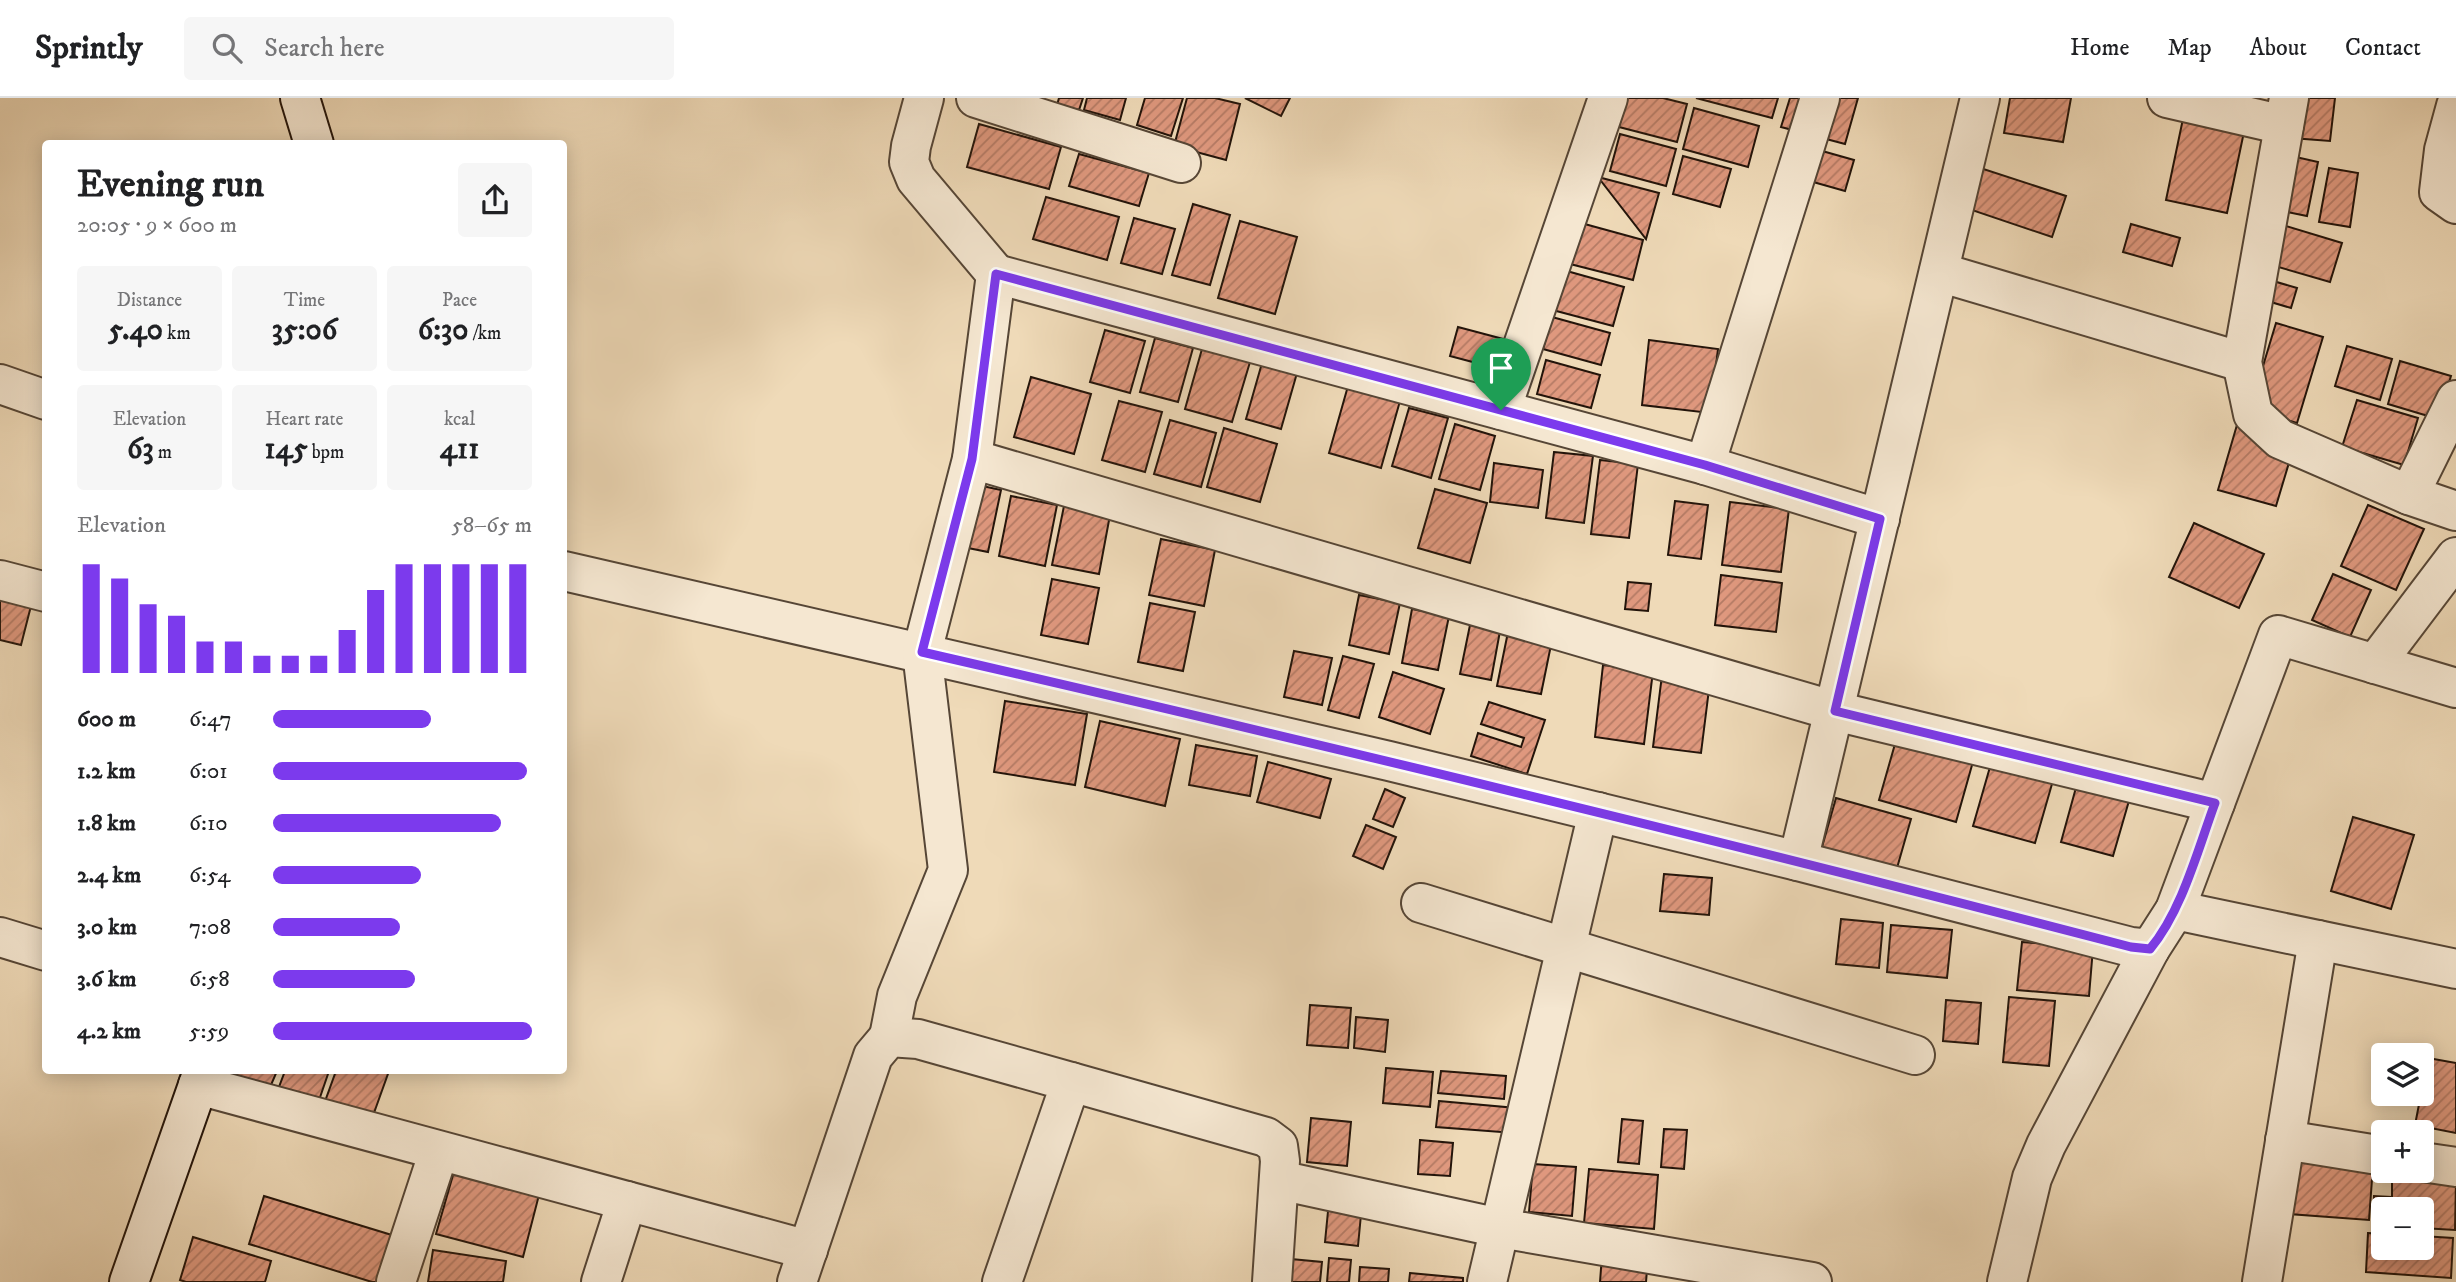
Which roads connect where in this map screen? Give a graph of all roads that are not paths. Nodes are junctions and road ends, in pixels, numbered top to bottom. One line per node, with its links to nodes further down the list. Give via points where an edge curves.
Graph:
1 (300, 98): 10 (street)
2 (924, 98): 14 (street, via 909,162 916,179)
3 (976, 98): 11 (street)
4 (1608, 98): 19 (street)
5 (1821, 98): 21 (street)
6 (1980, 98): 13 (street)
7 (2167, 98): 9 (street)
8 (2456, 106): 12 (street, via 2439,192)
9 (2286, 112): 15 (street)
10 (313, 140)
11 (1181, 163)
12 (2456, 204)
13 (1939, 272): 15 (street); 24 (street)
14 (996, 274): 19 (street); 20 (street)
15 (2242, 362): 22 (street, via 2253,414 2280,439)
16 (0, 384): 17 (street)
17 (42, 399)
18 (2456, 400): 22 (street)
19 (1501, 410): 21 (street)
20 (972, 459): 29 (street); 32 (street)
21 (1705, 465): 24 (street)
22 (2409, 495): 23 (street)
23 (2456, 511)
24 (1880, 519): 32 (street)
25 (2456, 557): 30 (street)
26 (567, 572): 29 (street)
27 (0, 580): 28 (street)
28 (42, 592)
29 (922, 652): 34 (street); 44 (street, via 948,870 897,996)
30 (2375, 664): 31 (street); 33 (street, via 2278,635)
31 (2456, 688)
32 (1835, 711): 33 (street); 35 (street)
33 (2215, 803): 37 (street)
34 (1598, 812): 35 (street); 40 (street)
35 (1798, 861): 41 (street)
36 (1421, 903): 40 (street)
37 (2175, 910): 39 (street); 41 (street)
38 (0, 937): 42 (street)
39 (2318, 940): 43 (street); 48 (street)
40 (1566, 947): 45 (street); 55 (street)
41 (2150, 949): 64 (street, via 2046,1144 2032,1178)
42 (42, 950)
43 (2456, 969)
44 (889, 1037): 47 (street, via 918,1039); 56 (street, via 873,1056)
45 (1915, 1055)
46 (200, 1078): 49 (street); 57 (street)
47 (1071, 1082): 53 (street, via 1266,1137 1278,1146); 60 (street)
48 (2285, 1140): 50 (street); 65 (street)
49 (439, 1151): 54 (street); 58 (street)
50 (2371, 1154)
51 (2434, 1164): 52 (street)
52 (2456, 1167)
53 (1279, 1180): 55 (street); 61 (street)
54 (627, 1201): 56 (street); 59 (street)
55 (1500, 1228): 62 (street); 63 (street)
56 (803, 1266)
57 (130, 1282)
58 (396, 1282)
59 (601, 1282)
60 (1002, 1282)
61 (1272, 1282)
62 (1487, 1282)
63 (1812, 1282)
64 (2007, 1282)
65 (2262, 1282)

